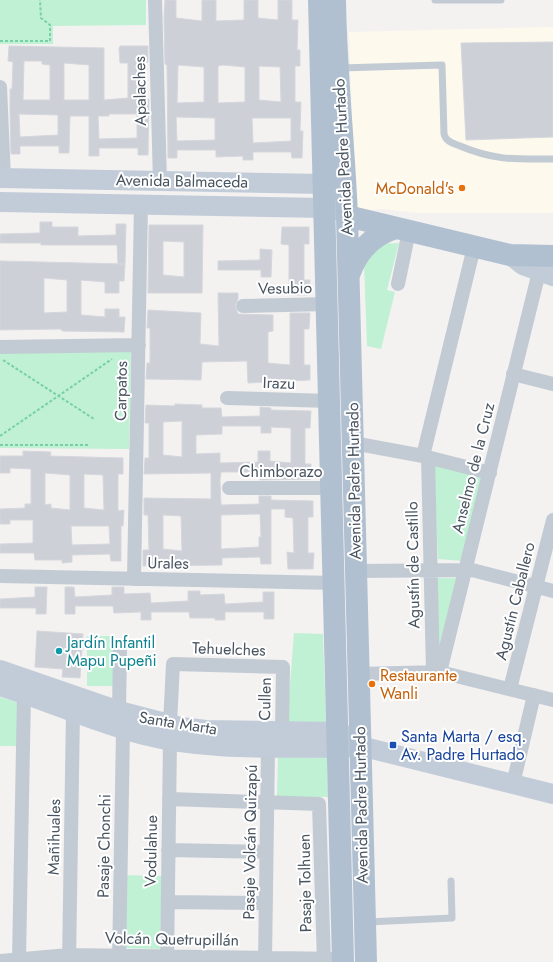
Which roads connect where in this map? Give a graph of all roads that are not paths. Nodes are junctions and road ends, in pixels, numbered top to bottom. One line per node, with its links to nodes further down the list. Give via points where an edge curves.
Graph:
1 (155, 0): 10 (street, Apalaches)
2 (319, 0): 11 (main road, Avenida Padre Hurtado)
3 (335, 0): 6 (main road, Avenida Padre Hurtado)
4 (435, 0): 5 (lane)
5 (501, 0)
6 (337, 68): 8 (lane, via 442,65 444,134 448,141 497,158); 15 (main road, Avenida Padre Hurtado, via 344,136)
7 (0, 88): 9 (street)
8 (553, 159)
9 (2, 178): 10 (street, Avenida Balmaceda)
10 (160, 181): 11 (street, Avenida Balmaceda)
11 (324, 184): 14 (main road, Avenida Padre Hurtado); 15 (street, via 341,201)
12 (0, 202): 13 (street, Avenida Balmaceda)
13 (141, 204): 14 (street, Avenida Balmaceda); 23 (street, Carpatos)
14 (325, 208): 15 (street, Avenida Balmaceda, via 340,211); 21 (main road, Avenida Padre Hurtado)
15 (347, 216): 16 (main road, Avenida Balmaceda); 19 (main road, Avenida Padre Hurtado)
16 (403, 230): 17 (main road, Avenida Balmaceda); 19 (main road, via 380,234 355,260); 20 (street)
17 (474, 248): 18 (main road, Avenida Balmaceda, via 510,255); 30 (street, Agustín de Castillo)
18 (548, 268): 25 (street, Anselmo de la Cruz)
19 (349, 276): 29 (main road, Avenida Padre Hurtado)
20 (398, 284)
21 (328, 304): 22 (street, Vesubio); 28 (main road, Avenida Padre Hurtado)
22 (243, 306)
23 (136, 344): 24 (street); 39 (street, Carpatos)
24 (0, 347)
25 (513, 374): 26 (street); 31 (street, Anselmo de la Cruz)
26 (553, 384)
27 (227, 398): 28 (street, Irazu)
28 (330, 401): 33 (main road, Avenida Padre Hurtado)
29 (353, 443): 30 (street); 37 (main road, Avenida Padre Hurtado)
30 (426, 456): 31 (street); 35 (street, Agustín de Castillo)
31 (490, 473): 36 (street, Anselmo de la Cruz)
32 (229, 488): 33 (street, Chimborazo)
33 (332, 488): 40 (main road, Avenida Padre Hurtado)
34 (553, 520): 41 (street, Agustín Caballero)
35 (430, 570): 36 (street); 37 (street); 47 (street, Agustín de Castillo)
36 (466, 570): 41 (street); 47 (street, Anselmo de la Cruz)
37 (356, 571): 48 (main road, Avenida Padre Hurtado)
38 (0, 576): 39 (street, Urales)
39 (134, 579): 40 (street, Urales)
40 (334, 582): 58 (main road, Avenida Padre Hurtado)
41 (536, 587): 42 (street); 50 (street, Agustín Caballero)
42 (553, 591)
43 (120, 648): 55 (street, Pasaje Chonchi)
44 (174, 664): 45 (street, Tehuelches); 57 (street, Vodulahue)
45 (283, 667): 56 (street, Cullen)
46 (0, 670): 55 (street, Santa Marta)
47 (437, 672): 48 (street); 50 (street)
48 (358, 674): 58 (main road, Avenida Padre Hurtado)
49 (0, 686): 51 (street, Santa Marta)
50 (510, 689): 52 (street)
51 (24, 694): 54 (street, Santa Marta); 71 (street)
52 (534, 695): 53 (street); 60 (street)
53 (553, 700)
54 (73, 712): 55 (street, Santa Marta); 70 (street, Mañihuales)
55 (121, 720): 57 (street, Santa Marta); 72 (street, Pasaje Chonchi)
56 (282, 731): 57 (street, Santa Marta); 58 (street, Santa Marta)
57 (170, 732): 59 (street, Santa Marta, via 212,745); 62 (street, Vodulahue)
58 (346, 742): 59 (street, Santa Marta); 60 (street, Santa Marta); 69 (main road, Avenida Padre Hurtado); 76 (main road, Avenida Padre Hurtado)
59 (268, 747): 63 (street, Pasaje Volcán Quizapú)
60 (513, 784): 61 (street, Santa Marta)
61 (553, 794)
62 (169, 799): 63 (street); 64 (street, Vodulahue)
63 (268, 802): 65 (street, Pasaje Volcán Quizapú); 76 (street, Pasaje Tolhuen, via 319,804)
64 (168, 850): 65 (street); 67 (street, Vodulahue)
65 (266, 852): 68 (street, Pasaje Volcán Quizapú)
66 (451, 881): 69 (lane, via 452,918)
67 (168, 902): 68 (street); 73 (street, Vodulahue)
68 (266, 903): 75 (street, Pasaje Volcán Quizapú)
69 (364, 922): 78 (main road, Avenida Padre Hurtado)
70 (69, 958): 71 (street, Volcán Quetrupillán); 72 (street, Volcán Quetrupillán)
71 (19, 959): 77 (street, Volcán Quetrupillán)
72 (119, 959): 73 (street, Volcán Quetrupillán)
73 (167, 959): 74 (street, Volcán Quetrupillán)
74 (216, 959): 75 (street, Volcán Quetrupillán)
75 (265, 960): 76 (street, Volcán Quetrupillán)
76 (333, 960)
77 (0, 961)
78 (366, 962)

